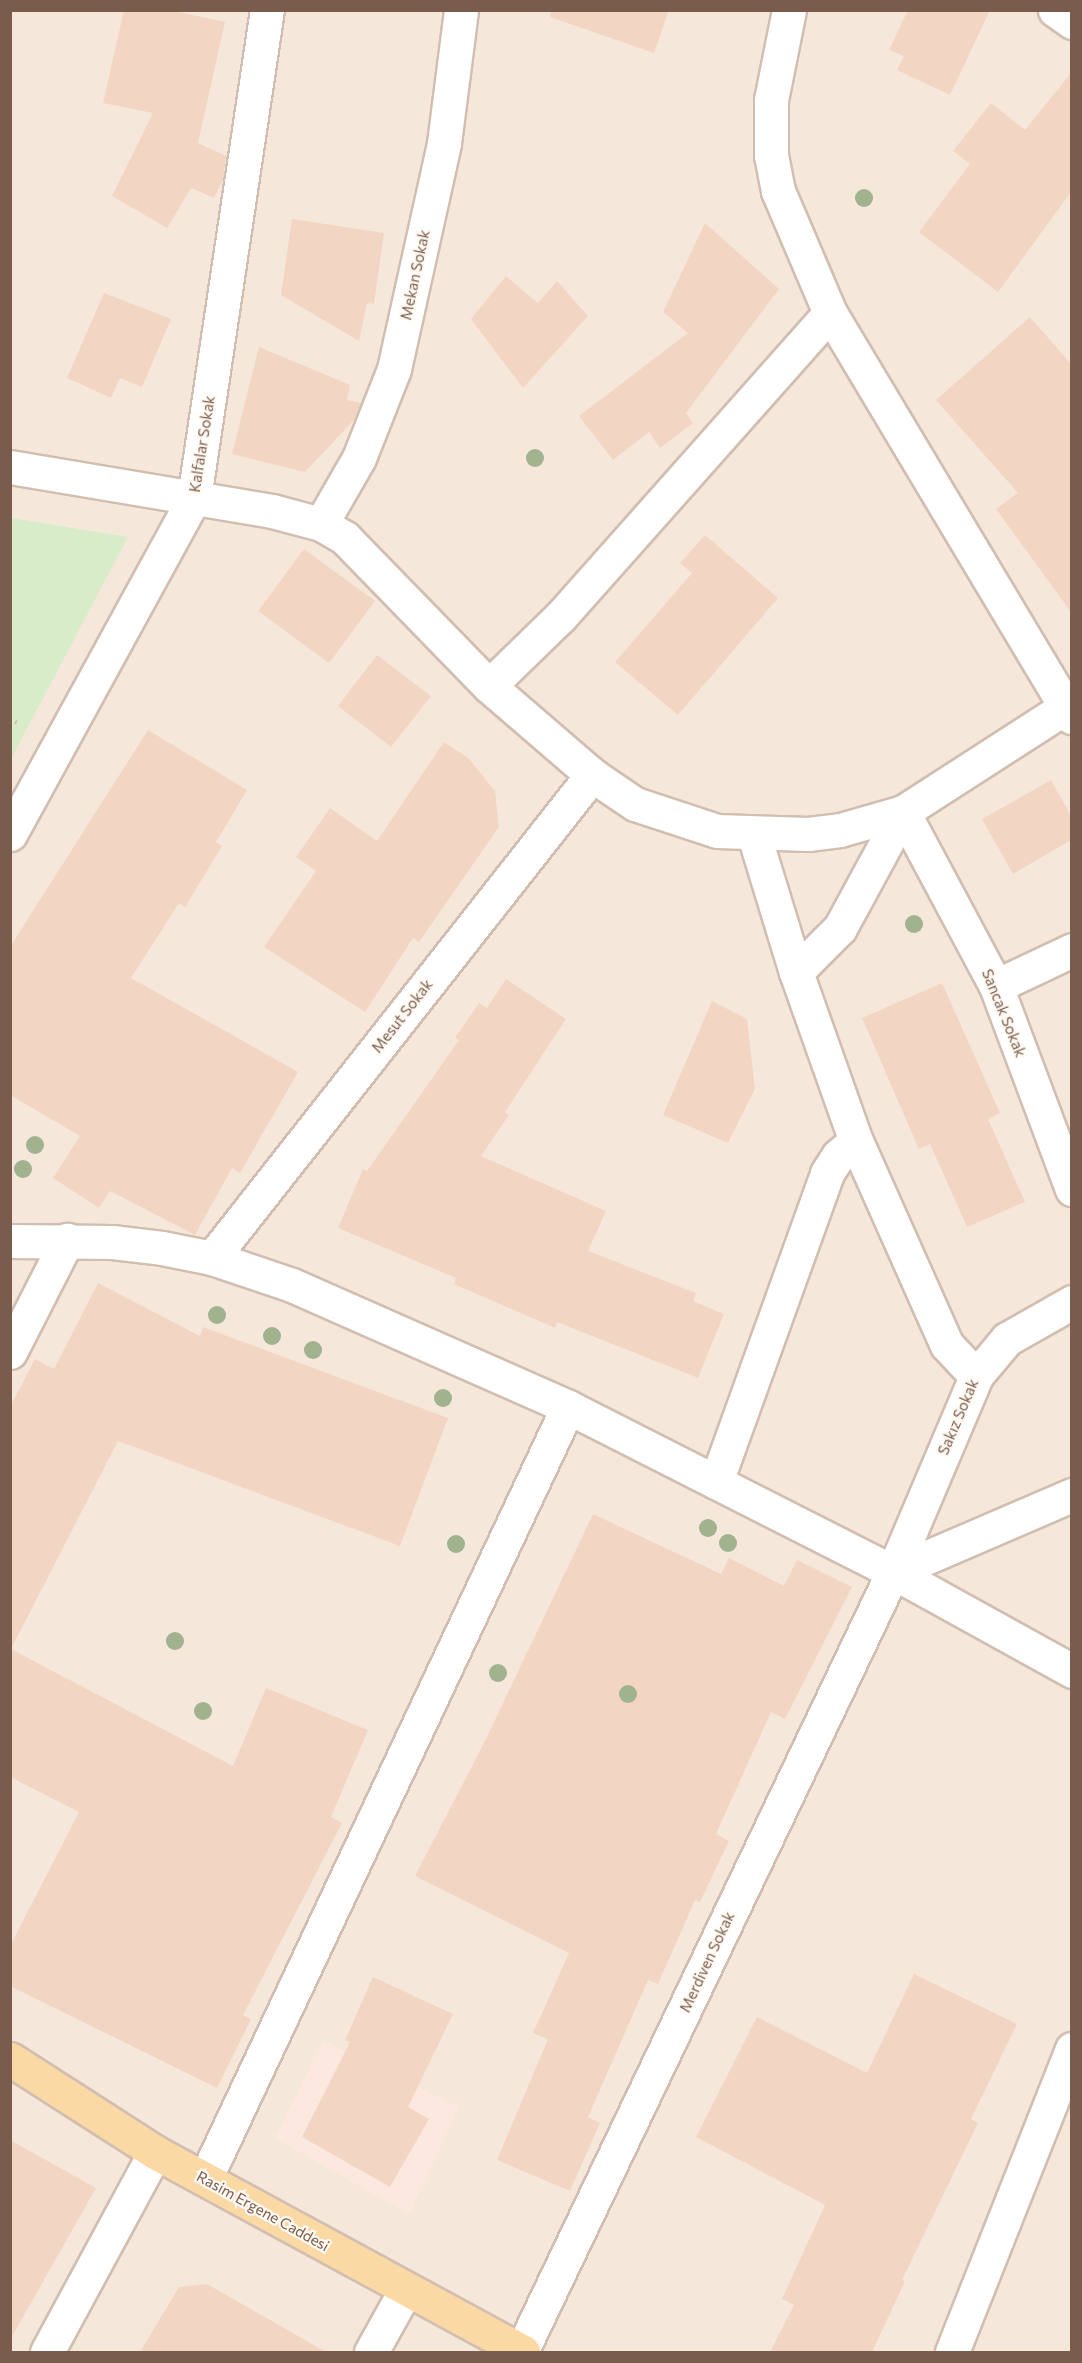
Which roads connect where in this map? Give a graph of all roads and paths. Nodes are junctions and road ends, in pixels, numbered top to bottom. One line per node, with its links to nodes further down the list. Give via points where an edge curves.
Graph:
1 (267, 10): 8 (street, Kalfalar Sokak)
2 (461, 10): 9 (street, Mekan Sokak, via 444,143 394,369 359,458)
3 (789, 10): 6 (street, via 771,100 771,155 778,191)
4 (1055, 10): 5 (street)
5 (1071, 22)
6 (830, 312): 10 (street, via 561,616); 11 (street)
7 (10, 467): 8 (street)
8 (194, 498): 9 (street); 14 (street, Kalfalar Sokak)
9 (321, 524): 10 (street, via 345,538)
10 (489, 686): 12 (street)
11 (1069, 709): 13 (street)
12 (592, 775): 15 (street, via 657,813 717,831); 23 (street, Mesut Sokak)
13 (903, 812): 15 (street, via 840,830); 17 (street, via 840,928); 18 (street, Sancak Sokak)
14 (10, 834)
15 (754, 835): 17 (street)
16 (1071, 950): 18 (street)
17 (796, 972): 19 (street)
18 (996, 986): 20 (street, Sancak Sokak)
19 (856, 1141): 26 (street, via 947,1345); 28 (street, via 838,1156 827,1173)
20 (1071, 1189)
21 (67, 1240): 22 (street); 23 (street, via 162,1248); 25 (street)
22 (10, 1241)
23 (212, 1258): 27 (street, via 292,1285)
24 (1071, 1302): 26 (street, Sakız Sokak, via 1007,1339)
25 (10, 1352)
26 (976, 1376): 30 (street, Sakız Sokak)
27 (568, 1407): 28 (street); 35 (street)
28 (716, 1482): 30 (street)
29 (1071, 1495): 30 (street)
30 (893, 1572): 31 (street); 39 (street, Merdiven Sokak)
31 (1071, 1671)
32 (1071, 2049): 40 (street)
33 (10, 2059): 34 (main road, Rasim Ergene Caddesi)
34 (155, 2152): 35 (main road, Rasim Ergene Caddesi); 37 (street)
35 (205, 2180): 36 (main road, Rasim Ergene Caddesi)
36 (406, 2289): 38 (street); 39 (main road, Rasim Ergene Caddesi)
37 (47, 2352)
38 (371, 2352)
39 (522, 2352)
40 (952, 2352)

